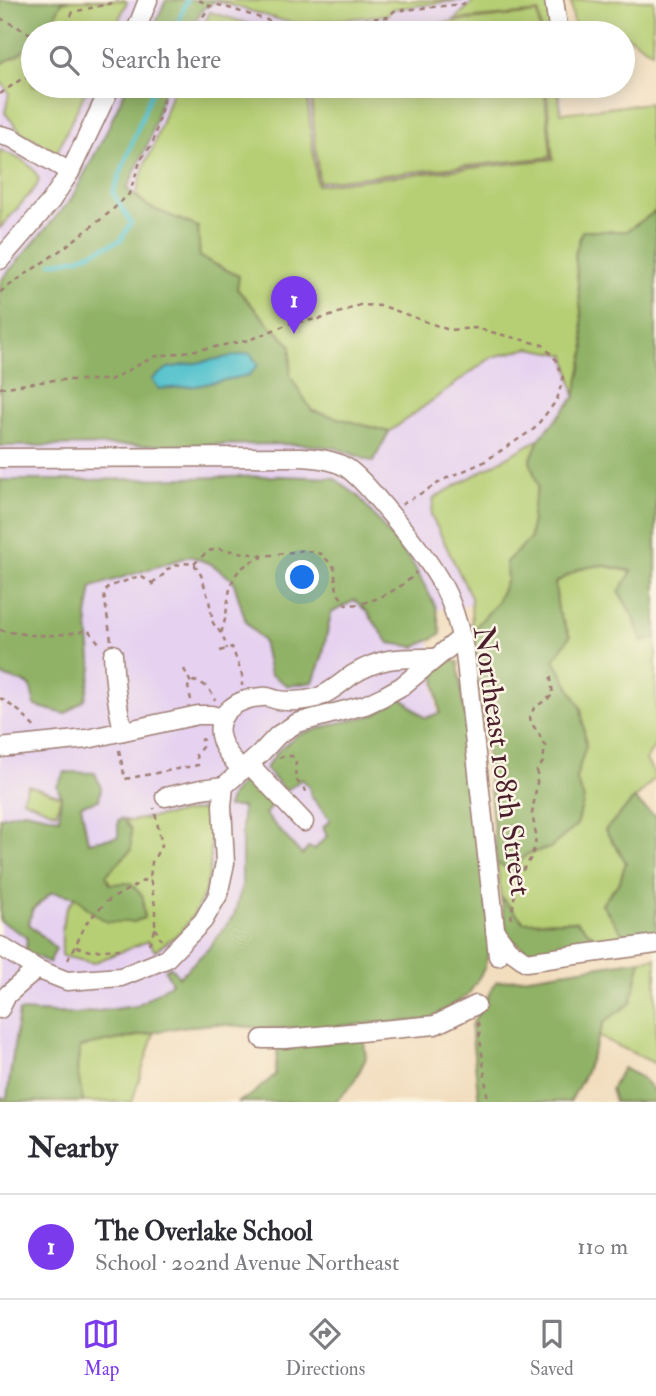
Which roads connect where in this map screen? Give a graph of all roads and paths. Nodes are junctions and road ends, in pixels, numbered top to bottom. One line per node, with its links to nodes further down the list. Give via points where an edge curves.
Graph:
1 (118, 0): 8 (path, via 73,12)
2 (148, 0): 9 (street)
3 (199, 0): 6 (path)
4 (468, 0): 12 (path)
5 (554, 0): 13 (street)
6 (210, 6): 10 (path); 11 (path)
7 (0, 18): 14 (path)
8 (69, 21)
9 (140, 21)
10 (200, 21)
11 (270, 21)
12 (350, 21)
13 (557, 21)
14 (21, 29)
15 (21, 80): 16 (path)
16 (0, 94)
17 (105, 98): 20 (street)
18 (164, 98): 22 (path, via 153,143 141,159 129,194)
19 (0, 135): 20 (street)
20 (70, 172): 21 (street)
21 (0, 260)
22 (0, 292)
23 (0, 388): 25 (path, via 54,380 110,380 153,357 249,340 291,323 325,318 360,305 383,306 449,330 475,328 543,345 563,378 557,400 534,429 482,463)
24 (0, 458): 33 (street, Northeast 108th Street, via 300,457 345,467 398,522 441,583)
25 (401, 505)
26 (264, 556): 27 (path, via 219,549 208,551); 28 (path, via 304,550 321,554 334,567 337,592 346,605 392,591 411,580); 32 (path, via 238,570 228,592)
27 (194, 564): 29 (path, via 165,570); 32 (path, via 213,623)
28 (420, 567)
29 (152, 583): 30 (path); 36 (path, via 140,576 108,587 104,595)
30 (154, 588)
31 (0, 630): 36 (path, via 44,637 88,630)
32 (221, 633): 34 (path)
33 (462, 636): 37 (street); 55 (street, Northeast 108th Street)
34 (227, 649): 35 (path); 41 (path, via 232,647)
35 (220, 651)
36 (113, 654): 45 (street)
37 (436, 658): 43 (street, via 384,660 320,697); 49 (street, via 402,686 365,705 297,723 278,735)
38 (184, 669): 40 (path)
39 (550, 672): 55 (path, via 553,695 534,708 530,717 545,746 532,814 535,846 520,874 510,920)
40 (191, 683): 44 (path, via 189,697); 44 (path, via 204,683 210,690 220,709)
41 (244, 693)
42 (0, 698): 47 (path, via 34,727)
43 (278, 700): 44 (street, via 248,698); 46 (street, via 243,712)
44 (211, 716): 45 (street); 45 (path, via 213,737 201,740 198,765 125,779); 46 (street)
45 (119, 732): 47 (street)
46 (222, 742): 49 (street)
47 (43, 745): 48 (street)
48 (0, 748)
49 (256, 763): 50 (street); 51 (path, via 292,755 295,779); 53 (street)
50 (225, 786): 52 (street); 63 (street, via 225,863 218,895 203,921 166,959 121,977 67,981)
51 (308, 793)
52 (158, 798): 54 (path, via 162,845)
53 (304, 822)
54 (150, 877): 56 (path, via 155,928); 59 (path, via 106,902 87,922)
55 (497, 933): 57 (street, via 508,949 526,962); 61 (street, Northeast 108th Street)
56 (149, 944)
57 (656, 944)
58 (0, 946): 63 (street)
59 (75, 947): 60 (path, via 119,949); 62 (path)
60 (121, 954)
61 (498, 956)
62 (68, 960)
63 (37, 969): 64 (street)
64 (2, 998)
65 (475, 1004): 66 (street, via 435,1025); 67 (path)
66 (262, 1039)
67 (488, 1102)

